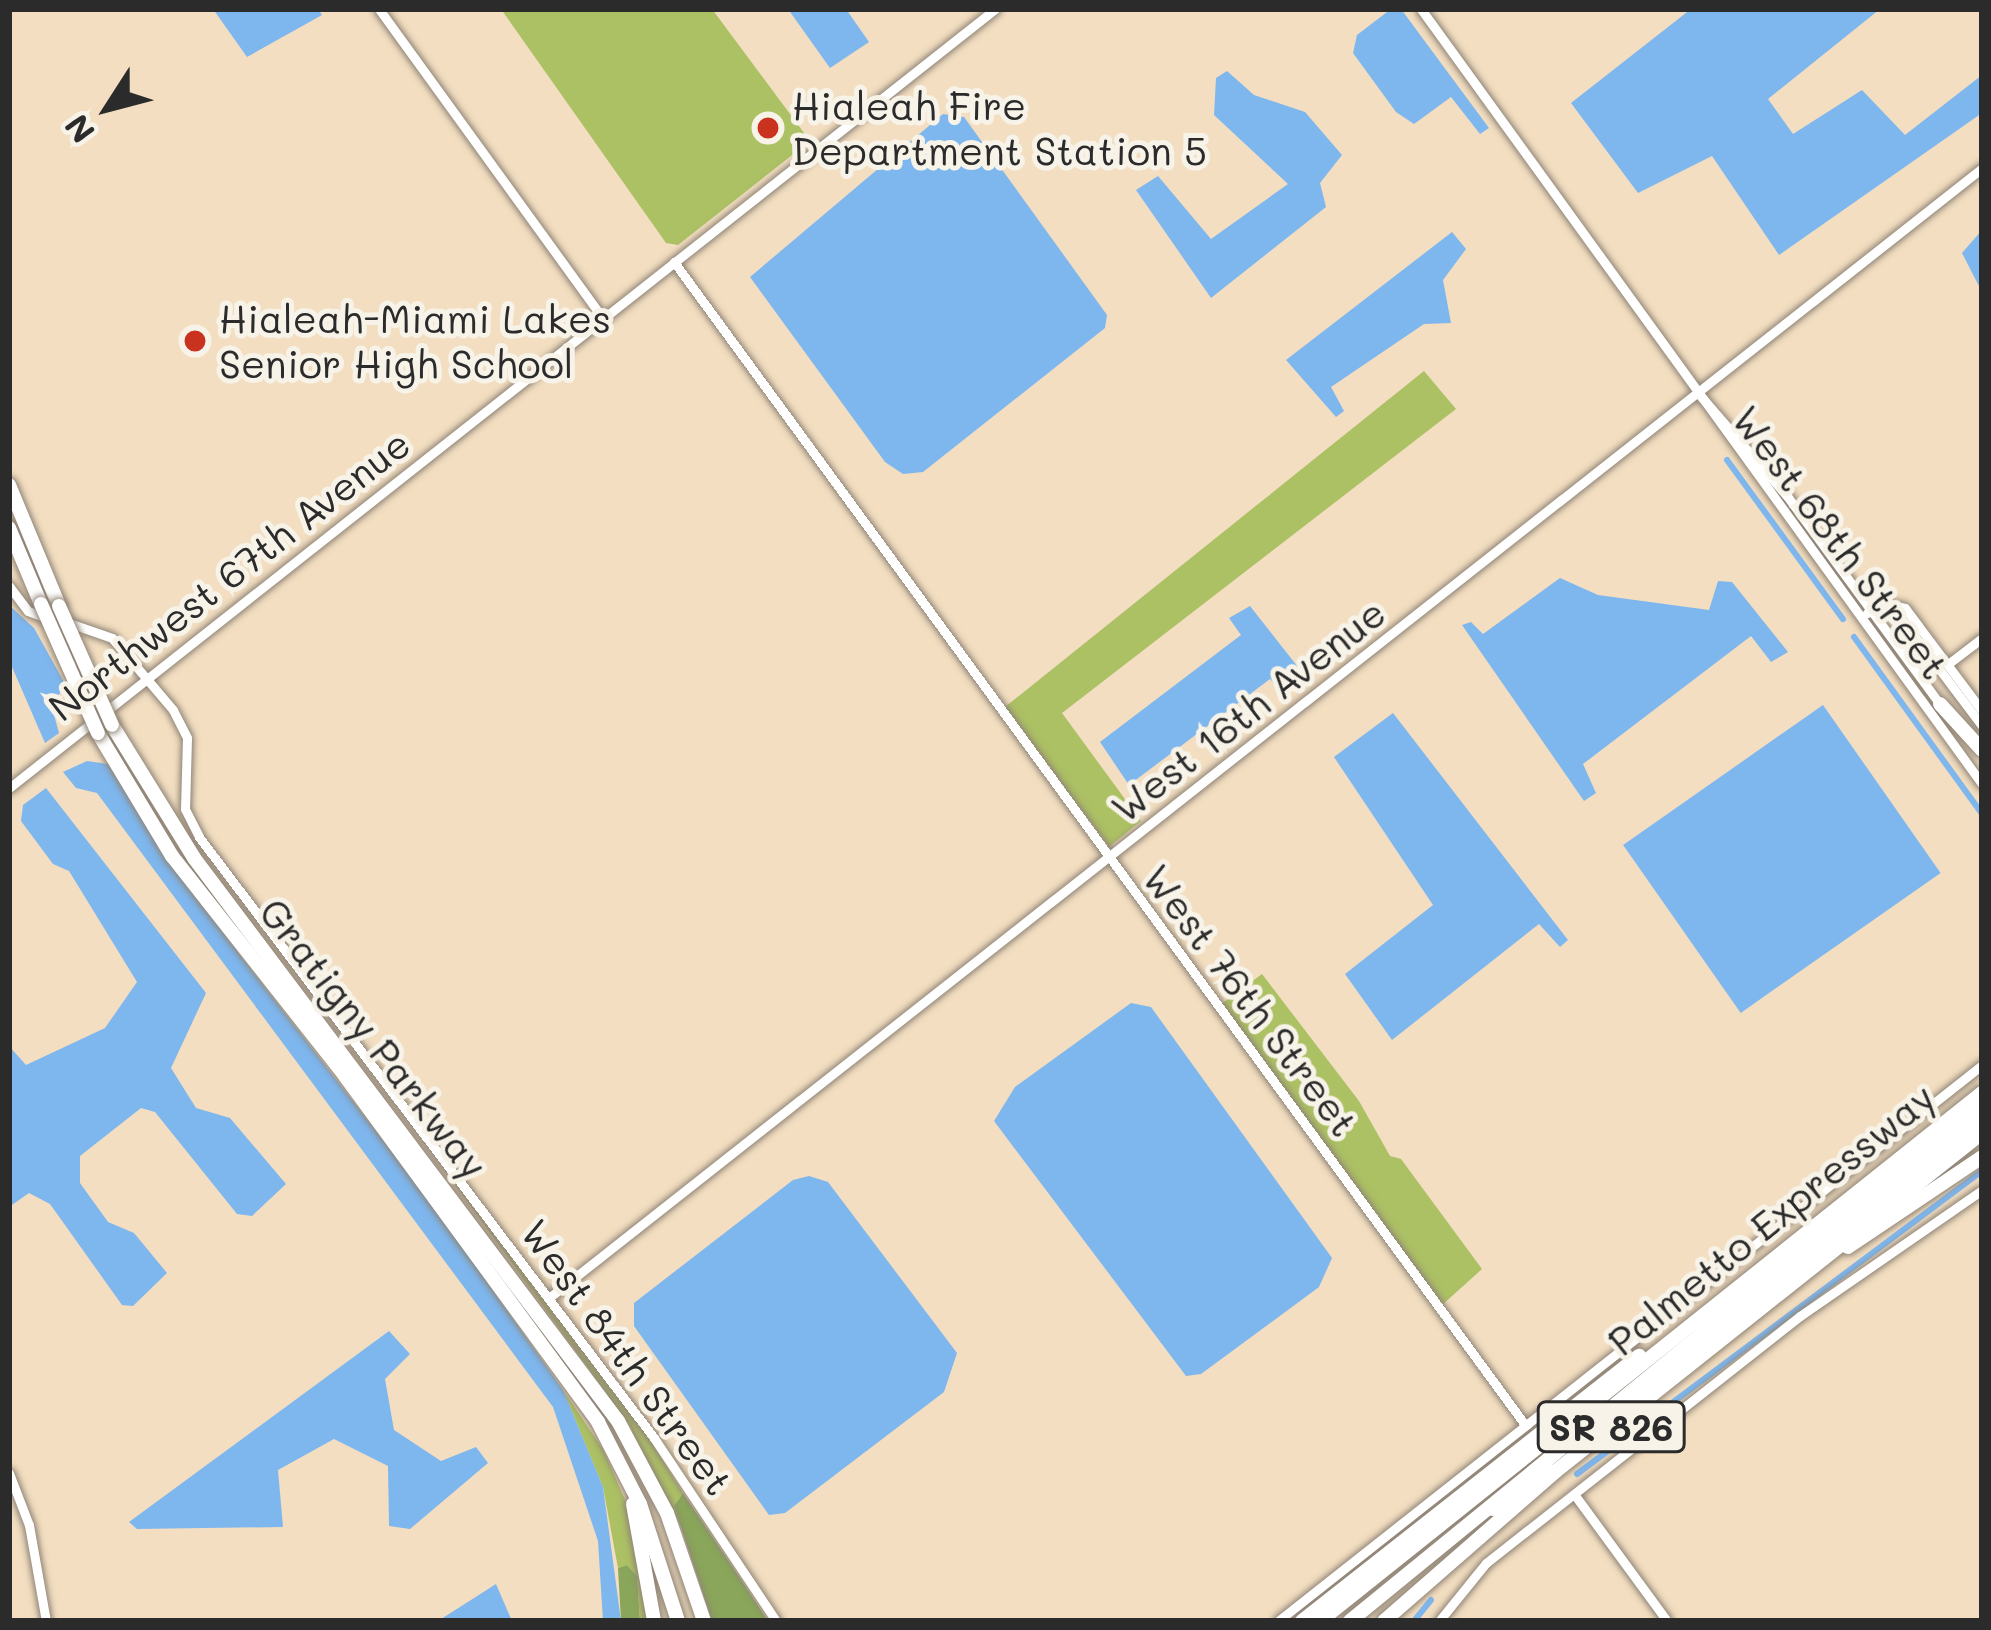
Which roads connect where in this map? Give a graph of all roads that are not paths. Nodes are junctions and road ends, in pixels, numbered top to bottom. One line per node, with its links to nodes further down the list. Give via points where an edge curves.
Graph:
1 (379, 9): 6 (street)
2 (995, 9): 5 (street, Northwest 67th Avenue)
3 (1420, 9): 7 (street, West 68th Street)
4 (1982, 168): 7 (street, West 16th Avenue)
5 (674, 262): 6 (street, Northwest 67th Avenue); 25 (street, West 76th Street)
6 (603, 318): 17 (street, Northwest 67th Avenue)
7 (1698, 394): 11 (street, West 68th Street); 25 (street, West 16th Avenue)
8 (9, 485): 44 (highway, Gratigny Parkway, bridge, via 112,725 194,858 368,1079 618,1421 668,1513)
9 (9, 527): 38 (highway, Gratigny Parkway, bridge, via 98,733 172,856 484,1264 598,1422)
10 (9, 586): 17 (street, West 84th Street, via 37,616 112,638)
11 (1869, 614): 12 (street); 13 (street, West 68th Street); 16 (street, via 1898,605); 23 (street, West 68th Street)
12 (1900, 617): 13 (street); 15 (street)
13 (1889, 635): 18 (street, West 68th Street)
14 (1982, 638): 16 (street)
15 (1933, 659): 16 (street); 20 (street)
16 (1948, 664): 19 (street)
17 (147, 678): 24 (street, Northwest 67th Avenue); 34 (street, West 84th Street, via 182,724 185,809 199,837)
18 (1940, 704): 21 (highway); 22 (street, West 68th Street)
19 (1982, 711)
20 (1982, 726)
21 (1982, 750)
22 (1982, 760)
23 (1982, 784)
24 (9, 788)
25 (1109, 859): 34 (street, West 16th Avenue); 36 (street, West 76th Street)
26 (1982, 1065): 36 (street)
27 (1982, 1093): 35 (highway, Palmetto Expressway / SR 826)
28 (1982, 1105): 49 (highway)
29 (1982, 1120): 40 (highway)
30 (1982, 1133): 33 (highway, Palmetto Expressway / SR 826)
31 (1982, 1157): 33 (highway)
32 (1982, 1190): 39 (street, via 1800,1316)
33 (1822, 1259): 52 (highway, Palmetto Expressway / SR 826)
34 (550, 1298): 45 (street, West 84th Street)
35 (1685, 1330): 47 (highway, via 1582,1397); 48 (highway, Palmetto Expressway / SR 826)
36 (1526, 1426): 46 (street)
37 (9, 1473): 41 (street, via 39,1566)
38 (629, 1481): 42 (highway); 43 (highway, Gratigny Parkway)
39 (1574, 1494): 53 (street, via 1475,1573); 54 (street)
40 (1512, 1495): 50 (highway); 51 (highway)
41 (46, 1621)
42 (654, 1621)
43 (678, 1621)
44 (704, 1621)
45 (776, 1621)
46 (1278, 1621)
47 (1302, 1621)
48 (1320, 1621)
49 (1350, 1621)
50 (1362, 1621)
51 (1373, 1621)
52 (1388, 1621)
53 (1439, 1621)
54 (1667, 1621)

